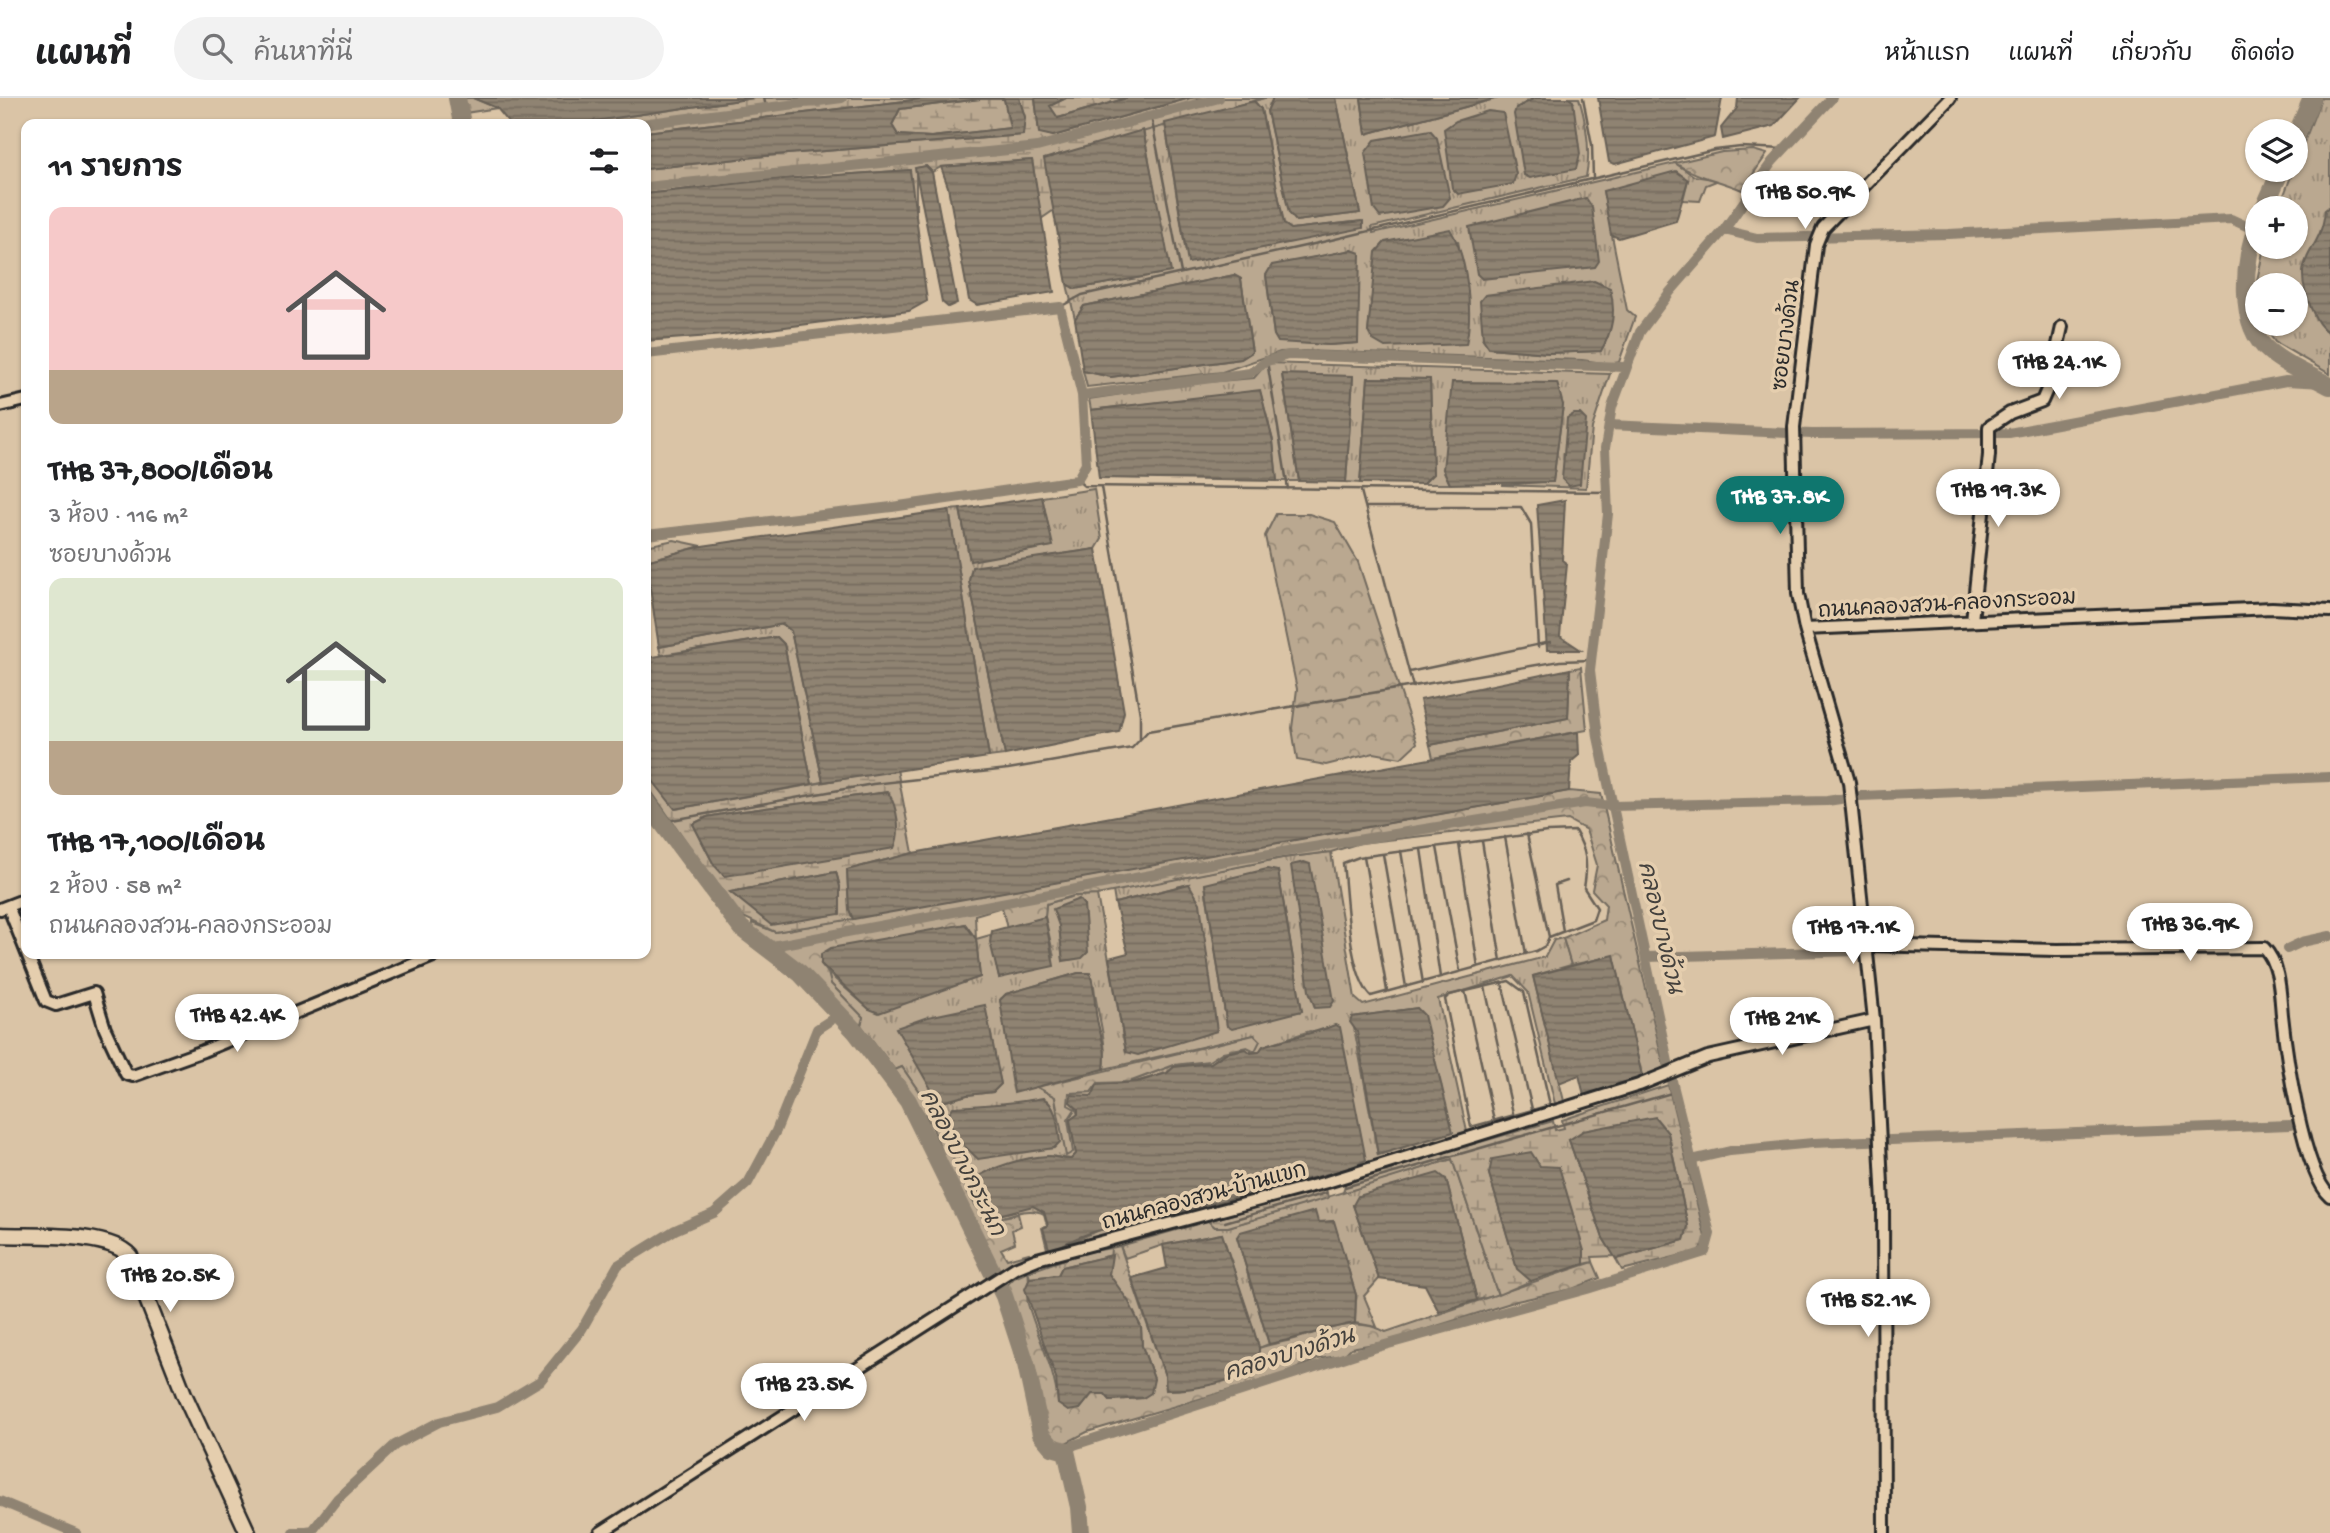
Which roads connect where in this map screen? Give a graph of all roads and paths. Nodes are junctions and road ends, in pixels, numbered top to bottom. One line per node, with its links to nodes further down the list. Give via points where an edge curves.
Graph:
1 (1950, 98): 7 (street, ซอยบางด้วน, via 1824,228 1815,249 1794,433 1798,594)
2 (2062, 327): 6 (street, via 2042,401 2010,412 1989,427)
3 (21, 401): 4 (street)
4 (0, 406)
5 (2330, 611): 6 (street, ถนนคลองสวน-คลองกระออม, via 2272,608)
6 (1972, 621): 7 (street, ถนนคลองสวน-คลองกระออม)
7 (1805, 629): 11 (street, ถนนคลองสวน-คลองกระออม, via 1849,782)
8 (21, 901): 9 (street)
9 (4, 907): 10 (street)
10 (21, 945)
11 (1867, 945): 14 (street, ถนนคลองสวน-คลองกระออม); 15 (street, via 2057,950 2264,948 2272,956 2279,987 2304,1137 2318,1181)
12 (27, 959): 13 (street, via 46,1001 57,1005 94,993 118,1059 126,1074 133,1076 203,1052)
13 (426, 959)
14 (1874, 1020): 18 (street, ถนนคลองสวน-บ้านแขก, via 1683,1065 1656,1078 1327,1182 1037,1259 1015,1268); 19 (street, ถนนคลองสวน-คลองกระออม, via 1880,1146)
15 (2330, 1196)
16 (0, 1235): 17 (street, via 102,1241 130,1256 184,1394)
17 (246, 1530)
18 (600, 1533)
19 (1884, 1533)

